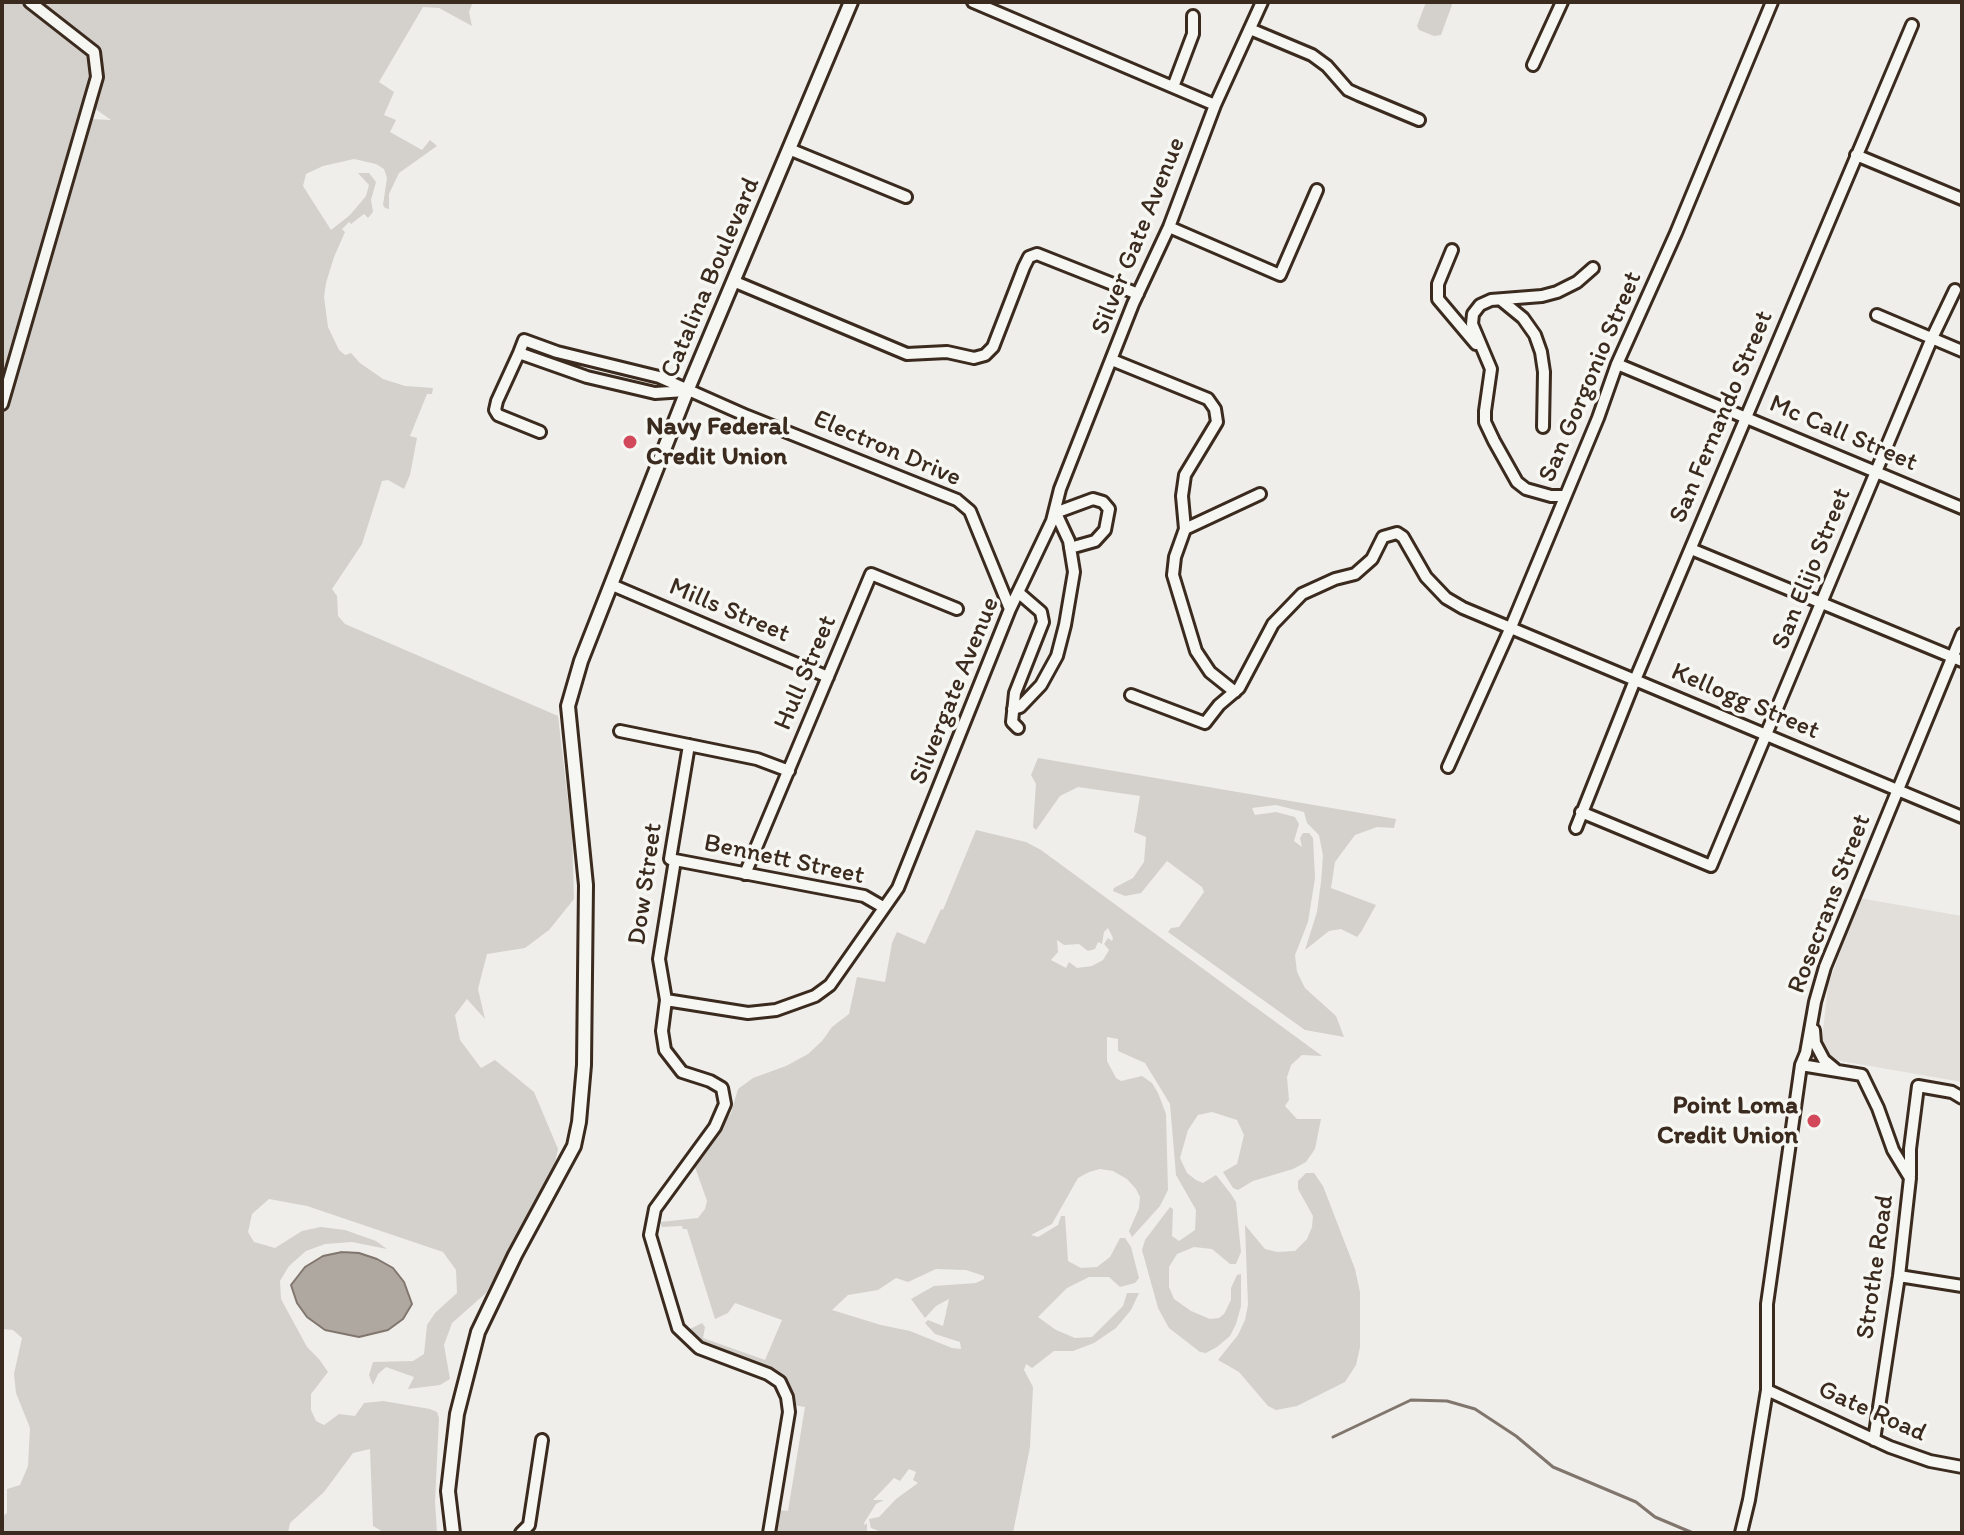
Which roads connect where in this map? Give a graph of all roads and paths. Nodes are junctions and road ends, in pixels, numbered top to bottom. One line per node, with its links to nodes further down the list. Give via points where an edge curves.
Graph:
1 (30, 2): 34 (street, via 94,52 97,77)
2 (851, 2): 14 (main road, Catalina Boulevard)
3 (973, 2): 11 (street)
4 (1262, 2): 9 (street, Silver Gate Avenue)
5 (1562, 2): 10 (street)
6 (1772, 2): 32 (street, San Gorgonio Street)
7 (1193, 16): 11 (street, via 1193,34)
8 (1912, 25): 15 (street, San Fernando Street)
9 (1250, 29): 12 (street, Silver Gate Avenue); 13 (street, via 1312,55 1348,90)
10 (1533, 65)
11 (1173, 87): 12 (street)
12 (1215, 105): 19 (street, Silver Gate Avenue)
13 (1419, 120)
14 (789, 149): 17 (street); 22 (main road, Catalina Boulevard)
15 (1856, 155): 18 (street); 35 (street, San Fernando Street)
16 (1317, 190): 19 (street, via 1280,275)
17 (906, 197)
18 (1962, 199)
19 (1169, 227): 24 (street, Silver Gate Avenue)
20 (1452, 250): 30 (street, via 1438,284 1438,299)
21 (1593, 268): 25 (street, via 1557,292)
22 (733, 281): 24 (street, via 907,354 947,352 974,358 993,347 1029,257 1037,254); 33 (main road, Catalina Boulevard)
23 (1955, 290): 27 (street, San Elijo Street)
24 (1138, 294): 31 (street, Silver Gate Avenue)
25 (1501, 300): 30 (street, via 1480,305 1473,314 1472,324); 36 (street, via 1523,318 1541,352)
26 (1877, 315): 27 (street)
27 (1932, 338): 28 (street); 38 (street, San Elijo Street)
28 (1962, 351)
29 (519, 353): 33 (street, Electron Drive, via 655,393); 33 (street, Electron Drive, via 524,340 659,377); 37 (street, via 495,410)
30 (1486, 354): 41 (street, via 1491,369 1485,422 1494,441 1526,489)
31 (1112, 360): 39 (street, Silver Gate Avenue); 44 (street, via 1208,399 1215,409 1217,422 1185,475)
32 (1617, 364): 35 (street, Mc Call Street); 41 (street, San Gorgonio Street)
33 (687, 391): 47 (main road, Catalina Boulevard); 51 (street, Electron Drive, via 957,500 970,511)
34 (2, 404)
35 (1746, 417): 38 (street, Mc Call Street); 46 (street, San Fernando Street)
36 (1543, 427)
37 (540, 432)
38 (1875, 472): 42 (street, Mc Call Street); 49 (street, San Elijo Street)
39 (1060, 489): 43 (street, Silvergate Avenue)
40 (1260, 494): 44 (street)
41 (1565, 496): 52 (street, San Gorgonio Street)
42 (1962, 508)
43 (1055, 511): 45 (street); 45 (street, via 1093,499 1109,509 1105,530 1095,541); 48 (street, Silvergate Avenue)
44 (1185, 529): 57 (street, via 1175,557 1176,592 1196,651 1210,672)
45 (1070, 548): 59 (street, via 1074,572 1057,656 1041,685)
46 (1691, 549): 49 (street); 56 (street, San Fernando Street)
47 (612, 585): 55 (street, Mills Street); 86 (main road, Catalina Boulevard, via 568,706 586,885 579,1122 574,1146 478,1332 457,1414 448,1491)
48 (1019, 593): 51 (street, Silvergate Avenue); 59 (street, via 1041,612 1043,622)
49 (1822, 603): 54 (street); 62 (street, San Elijo Street)
50 (957, 609): 55 (street, Hull Street, via 871,574)
51 (1010, 609): 72 (street, Silvergate Avenue, via 901,883)
52 (1511, 627): 56 (street, Kellogg Street); 57 (street, Kellogg Street, via 1446,598 1426,577 1403,537 1391,533 1355,574 1302,594 1273,624); 64 (street, San Gorgonio Street)
53 (1962, 634): 54 (street, Rosecrans Street)
54 (1957, 659): 66 (street, Rosecrans Street)
55 (828, 677): 65 (street, Hull Street)
56 (1635, 680): 62 (street, Kellogg Street); 67 (street, San Fernando Street)
57 (1235, 692): 58 (street, via 1205,723)
58 (1131, 695)
59 (1013, 709): 60 (street, via 1012,722)
60 (1018, 728)
61 (620, 731): 63 (street)
62 (1767, 735): 66 (street, Kellogg Street); 67 (street, San Elijo Street, via 1711,866)
63 (689, 745): 65 (street); 70 (street, Dow Street, via 670,859)
64 (1448, 767)
65 (789, 771): 71 (street, Hull Street)
66 (1897, 790): 68 (street, Kellogg Street); 74 (street, Rosecrans Street, via 1825,967)
67 (1581, 812): 69 (street, San Fernando Street)
68 (1962, 817)
69 (1576, 828)
70 (675, 860): 71 (street, Bennett Street); 73 (street, Dow Street, via 659,959)
71 (745, 874): 72 (street, Bennett Street, via 864,896)
72 (883, 907): 73 (street, via 830,985 815,996 748,1013)
73 (666, 1000): 88 (street, Dow Street, via 665,1050 682,1072 722,1088 725,1104 715,1127 655,1209 650,1235 678,1328 699,1348 768,1374 780,1382 787,1397)
74 (1812, 1016): 75 (street, Rosecrans Street); 76 (street, via 1815,1043)
75 (1801, 1065): 76 (street, Strothe Road); 81 (street, Rosecrans Street, via 1767,1304)
76 (1837, 1071): 78 (street, Strothe Road, via 1862,1075)
77 (1962, 1098): 78 (street, via 1918,1086)
78 (1910, 1178): 79 (street, Strothe Road)
79 (1899, 1276): 80 (street); 83 (street, Strothe Road)
80 (1962, 1286)
81 (1767, 1390): 83 (street, Gate Road); 89 (street, Rosecrans Street)
82 (542, 1440): 85 (street, via 529,1525)
83 (1874, 1440): 84 (street, Gate Road)
84 (1962, 1467)
85 (521, 1531): 87 (street)
86 (453, 1533)
87 (539, 1533)
88 (769, 1533)
89 (1741, 1533)

